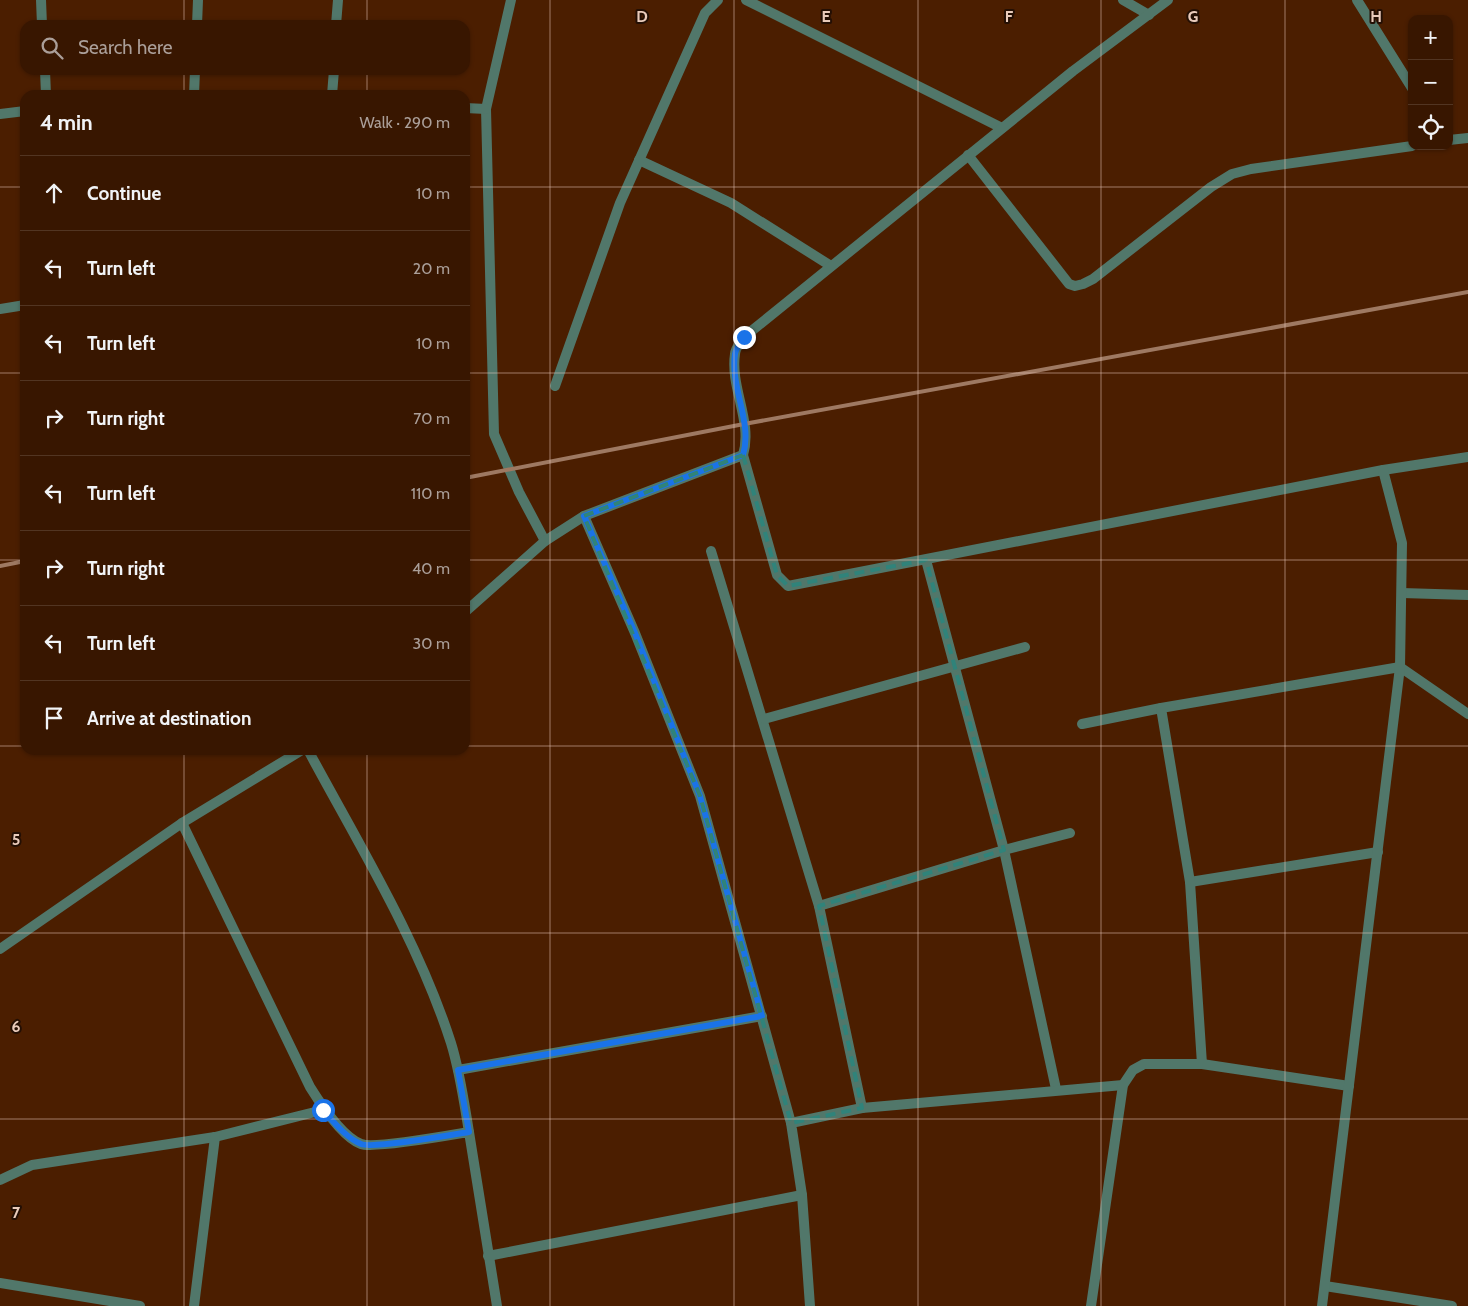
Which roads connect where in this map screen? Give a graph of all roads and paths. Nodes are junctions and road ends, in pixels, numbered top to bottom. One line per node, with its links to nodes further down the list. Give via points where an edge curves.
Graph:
1 (41, 0): 11 (street)
2 (198, 0): 12 (street)
3 (338, 0): 13 (street)
4 (511, 0): 22 (street)
5 (718, 0): 30 (street, via 705,13)
6 (746, 0): 25 (street)
7 (1124, 0): 10 (street)
8 (1168, 0): 10 (street)
9 (1357, 0): 17 (street)
10 (1150, 14): 25 (street)
11 (42, 20)
12 (197, 20)
13 (336, 20)
14 (45, 75): 18 (street)
15 (195, 75): 19 (street)
16 (334, 75): 20 (street)
17 (1408, 82)
18 (46, 90)
19 (194, 90)
20 (332, 90)
21 (470, 108): 22 (street)
22 (486, 108): 39 (street, via 494,434)
23 (20, 112): 24 (street)
24 (0, 114)
25 (1002, 128): 29 (street)
26 (1468, 138): 27 (street)
27 (1453, 140)
28 (1408, 147): 29 (street, via 1232,174 1093,280 1075,286 1069,284)
29 (968, 155): 31 (street)
30 (639, 160): 31 (street, via 731,203); 34 (street, via 606,238)
31 (831, 266): 35 (street, via 744,337 735,352 735,376 745,431)
32 (20, 306): 33 (street)
33 (0, 309)
34 (555, 386)
35 (743, 455): 38 (street); 41 (street, via 777,575 788,586)
36 (1468, 457): 37 (street)
37 (1383, 470): 41 (street); 42 (street, via 1402,543)
38 (584, 516): 39 (street); 61 (street, via 700,796)
39 (545, 541): 44 (street)
40 (711, 551): 50 (street)
41 (926, 560): 46 (street)
42 (1402, 593): 43 (street); 47 (street)
43 (1468, 595)
44 (470, 608)
45 (1025, 647): 46 (street)
46 (955, 665): 50 (street); 56 (street)
47 (1400, 666): 48 (street); 49 (street); 57 (street)
48 (1161, 708): 51 (street); 58 (street)
49 (1468, 714)
50 (764, 719): 59 (street)
51 (1082, 724)
52 (294, 755): 54 (street)
53 (311, 755): 63 (street, via 421,964)
54 (182, 823): 60 (street); 68 (street)
55 (1070, 833): 56 (street)
56 (1004, 850): 59 (street); 66 (street)
57 (1378, 852): 58 (street); 65 (street)
58 (1190, 882): 62 (street)
59 (819, 906): 67 (street)
60 (0, 949)
61 (762, 1016): 63 (street); 69 (street)
62 (1202, 1064): 64 (street, via 1144,1064 1133,1070); 65 (street)
63 (458, 1070): 70 (street)
64 (1123, 1085): 66 (street); 81 (street)
65 (1349, 1086): 76 (street)
66 (1056, 1089): 67 (street)
67 (862, 1108): 69 (street)
68 (323, 1110): 70 (street, via 361,1144); 71 (street)
69 (791, 1123): 73 (street)
70 (469, 1132): 74 (street)
71 (215, 1137): 72 (street, via 32,1165); 78 (street)
72 (0, 1180)
73 (802, 1195): 74 (street); 80 (street)
74 (488, 1256): 79 (street)
75 (0, 1283): 77 (street)
76 (1325, 1286): 82 (street); 83 (street)
77 (140, 1306)
78 (194, 1306)
79 (497, 1306)
80 (810, 1306)
81 (1091, 1306)
82 (1322, 1306)
83 (1452, 1306)

